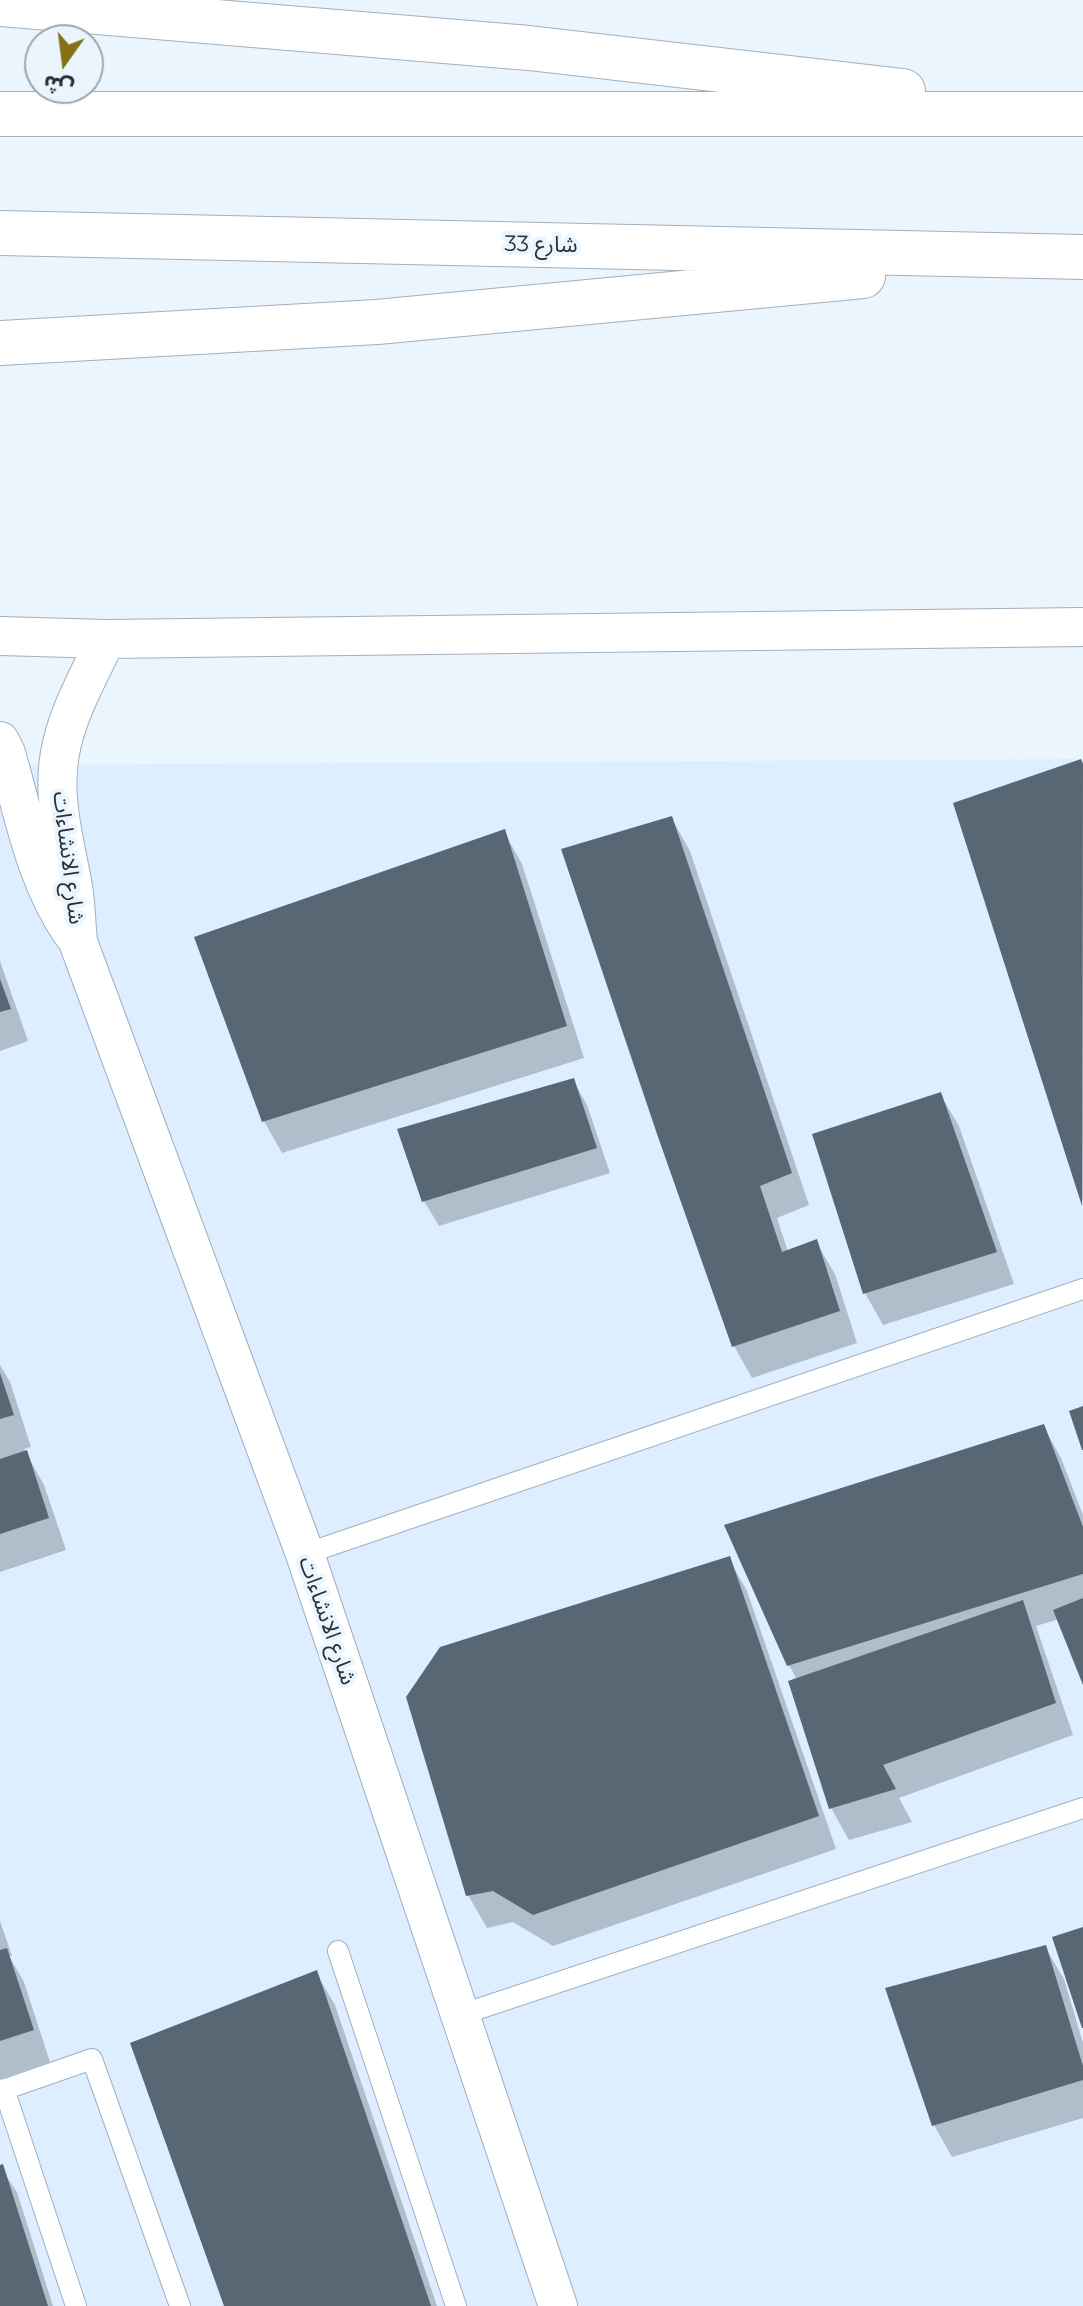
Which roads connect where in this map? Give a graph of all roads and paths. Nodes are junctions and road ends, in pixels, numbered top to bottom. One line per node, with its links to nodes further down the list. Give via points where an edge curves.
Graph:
1 (0, 4): 3 (highway, via 544,49)
2 (0, 114): 3 (highway)
3 (1078, 114)
4 (0, 233): 5 (highway, شارع 33)
5 (1071, 257): 6 (highway, via 377,322)
6 (0, 343)
7 (1083, 627): 9 (street)
8 (0, 636): 9 (street)
9 (106, 639): 11 (street, شارع الانشاءات, via 69,719 60,753 60,824)
10 (0, 741): 11 (street, شارع الانشاءات, via 39,871)
11 (78, 942): 13 (street, شارع الانشاءات)
12 (1083, 1289): 13 (lane)
13 (305, 1554): 16 (street, شارع الانشاءات)
14 (1083, 1808): 16 (lane)
15 (338, 1951): 20 (lane)
16 (460, 2015): 21 (street, شارع الانشاءات)
17 (2, 2090): 18 (lane); 19 (lane, via 92,2059)
18 (76, 2306)
19 (180, 2306)
20 (456, 2306)
21 (558, 2306)

